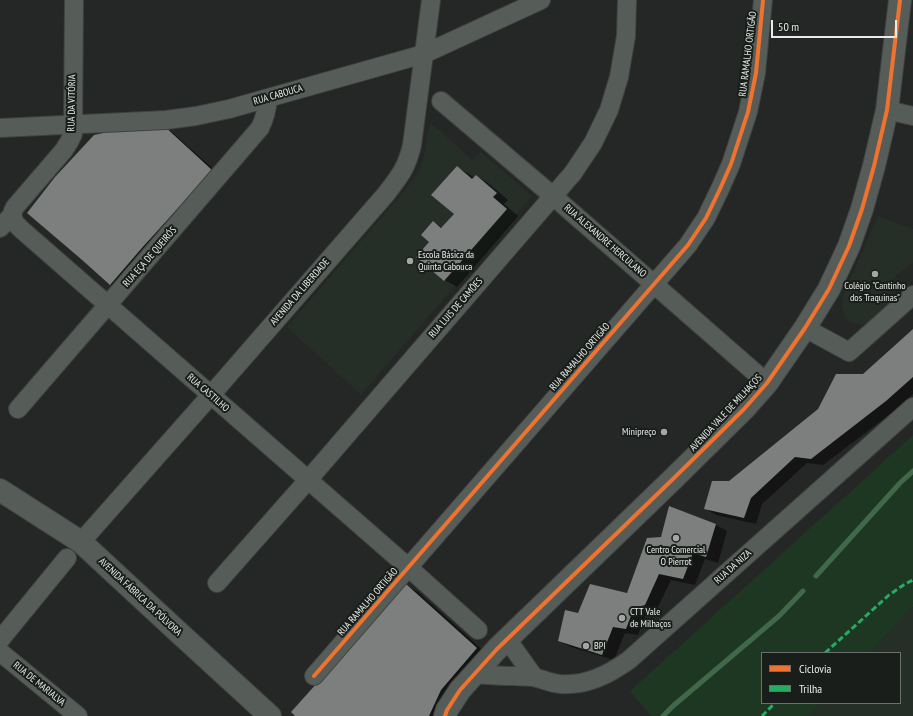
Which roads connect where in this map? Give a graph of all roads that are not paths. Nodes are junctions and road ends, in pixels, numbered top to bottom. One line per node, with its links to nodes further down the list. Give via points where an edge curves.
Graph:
1 (74, 0): 12 (street, RUA DA VITÓRIA)
2 (431, 0): 7 (street, AVENIDA DA LIBERDADE)
3 (541, 0): 7 (street, RUA CABOUCA)
4 (627, 0): 14 (street, RUA LUIS DE CAMÕES, via 626,36 619,77 609,110 593,143 573,173)
5 (763, 0): 16 (street, RUA RAMALHO ORTIGÃO, via 756,74 748,112 731,164 706,218)
6 (900, 0): 10 (street, AVENIDA VALE DE MILHAÇOS)
7 (424, 54): 8 (street, RUA CABOUCA); 21 (street, AVENIDA DA LIBERDADE, via 412,145 405,168 386,194)
8 (268, 98): 12 (street, RUA CABOUCA, via 229,109 166,120); 18 (street, RUA EÇA DE QUEIRÓS, via 266,118 260,128)
9 (441, 101): 14 (street, RUA ALEXANDRE HERCULANO)
10 (887, 110): 11 (street); 19 (street, AVENIDA VALE DE MILHAÇOS, via 862,209 849,246 829,289)
11 (913, 116)
12 (73, 124): 13 (street, RUA CABOUCA); 15 (street, RUA DA VITÓRIA, via 72,134 64,150)
13 (0, 128)
14 (553, 196): 16 (street, RUA ALEXANDRE HERCULANO); 24 (street, RUA LUIS DE CAMÕES)
15 (6, 221): 18 (street, RUA CASTILHO, via 15,223)
16 (654, 284): 20 (street, RUA ALEXANDRE HERCULANO); 28 (street, RUA RAMALHO ORTIGÃO)
17 (913, 295): 19 (street, via 849,352)
18 (108, 305): 21 (street, RUA CASTILHO); 23 (street, RUA EÇA DE QUEIRÓS)
19 (805, 328): 20 (street, AVENIDA VALE DE MILHAÇOS)
20 (767, 383): 31 (street, AVENIDA VALE DE MILHAÇOS, via 744,409)
21 (211, 395): 24 (street, RUA CASTILHO); 26 (street, AVENIDA DA LIBERDADE)
22 (913, 407): 36 (street, RUA DA NIZA, via 615,670 588,681 575,683 560,684)
23 (18, 409)
24 (308, 480): 28 (street, RUA CASTILHO); 29 (street, RUA LUIS DE CAMÕES)
25 (0, 490): 26 (street, AVENIDA FÁBRICA DA PÓLVORA)
26 (81, 542): 38 (street, AVENIDA FÁBRICA DA PÓLVORA)
27 (67, 558): 32 (street)
28 (408, 567): 30 (street, RUA CASTILHO); 35 (street, RUA RAMALHO ORTIGÃO)
29 (217, 583)
30 (478, 630)
31 (507, 639): 34 (street, AVENIDA VALE DE MILHAÇOS); 36 (street)
32 (0, 640)
33 (0, 652): 37 (street, RUA DE MARIALVA)
34 (474, 674): 36 (street, RUA DA NIZA); 39 (street, AVENIDA VALE DE MILHAÇOS, via 460,690)
35 (314, 676)
36 (534, 677)
37 (78, 716)
38 (270, 716)
39 (445, 716)

